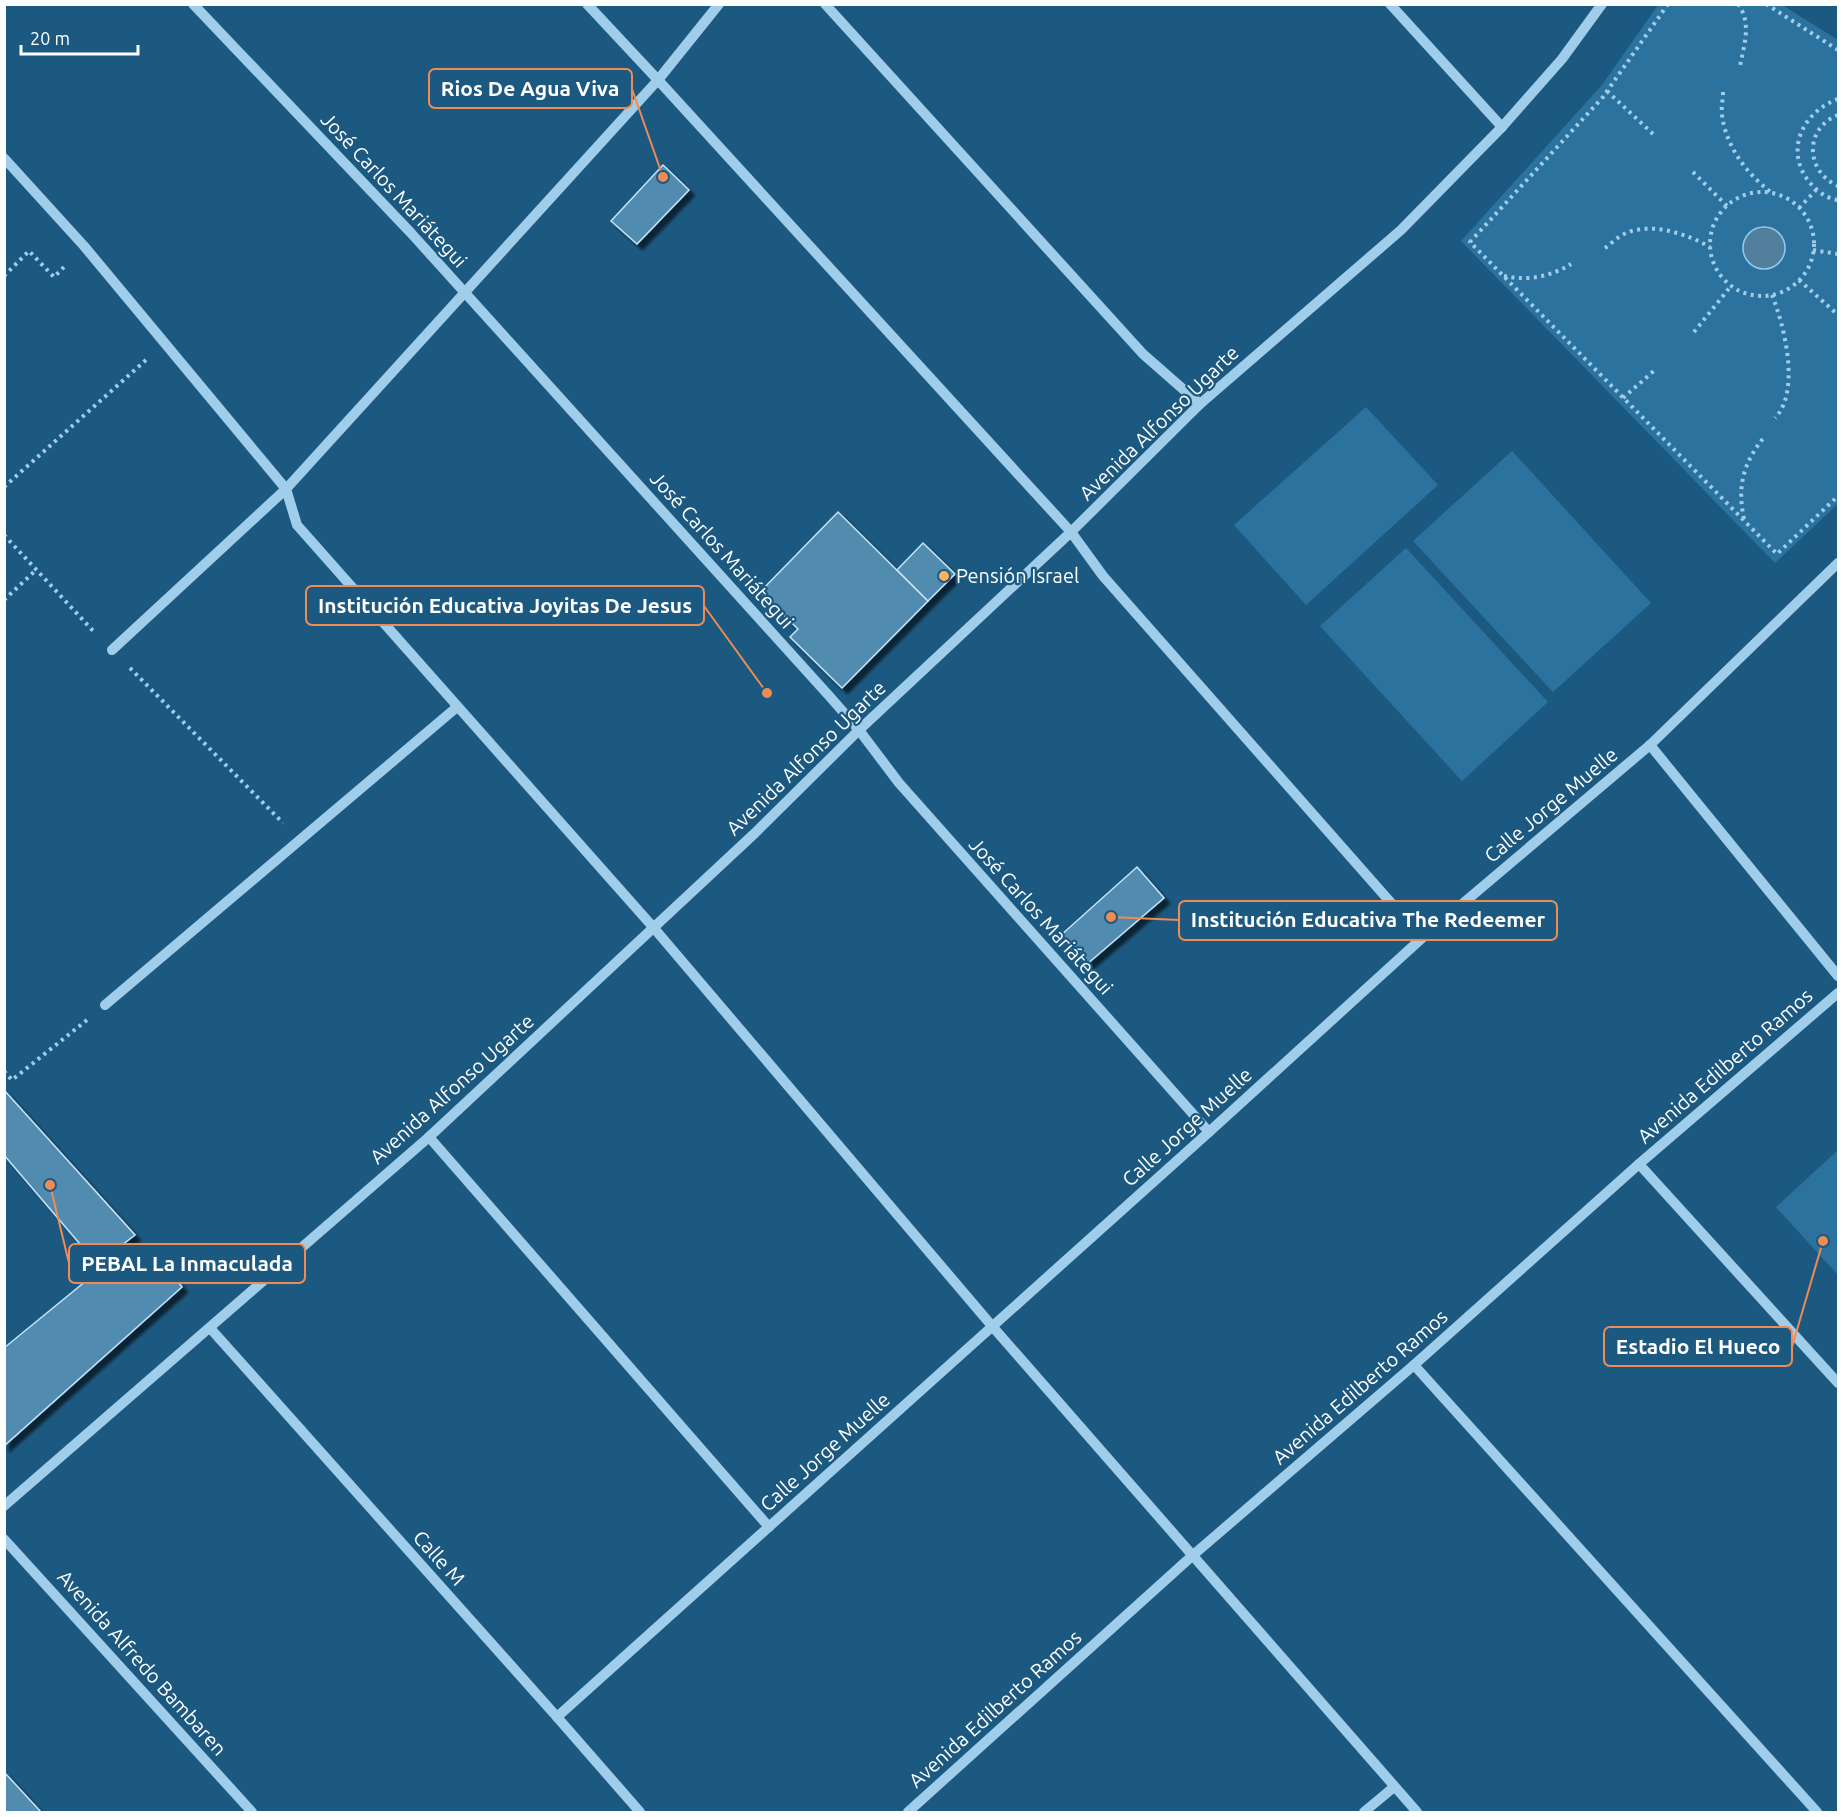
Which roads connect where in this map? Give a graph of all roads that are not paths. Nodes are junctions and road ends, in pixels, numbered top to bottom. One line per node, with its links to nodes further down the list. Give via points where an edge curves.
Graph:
1 (194, 4): 10 (street, José Carlos Mariátegui)
2 (587, 4): 7 (street)
3 (719, 4): 7 (street)
4 (825, 4): 11 (street, via 1143,354)
5 (1390, 4): 8 (street)
6 (1602, 4): 8 (street, Avenida Alfonso Ugarte, via 1562,59)
7 (658, 80): 10 (street); 13 (street)
8 (1502, 127): 11 (street, Avenida Alfonso Ugarte, via 1401,230)
9 (4, 158): 12 (street, via 84,246)
10 (464, 291): 12 (street); 17 (street, José Carlos Mariátegui)
11 (1200, 404): 13 (street, Avenida Alfonso Ugarte)
12 (286, 489): 15 (street); 16 (street, via 297,525)
13 (1071, 532): 17 (street, Avenida Alfonso Ugarte); 20 (street, via 1103,576)
14 (1839, 563): 18 (street, Calle Jorge Muelle)
15 (112, 650)
16 (457, 707): 19 (street); 23 (street)
17 (859, 729): 19 (street, Avenida Alfonso Ugarte); 24 (street, José Carlos Mariátegui, via 899,783)
18 (1650, 745): 20 (street, Calle Jorge Muelle); 21 (street)
19 (653, 927): 25 (street, Avenida Alfonso Ugarte); 27 (street)
20 (1422, 938): 24 (street, Calle Jorge Muelle)
21 (1839, 976)
22 (1839, 993): 26 (street, Avenida Edilberto Ramos)
23 (105, 1005)
24 (1209, 1132): 27 (street, Calle Jorge Muelle)
25 (429, 1137): 28 (street, Avenida Alfonso Ugarte); 32 (street)
26 (1639, 1164): 29 (street, Avenida Edilberto Ramos); 30 (street)
27 (992, 1326): 32 (street, Calle Jorge Muelle); 34 (street)
28 (210, 1328): 31 (street, Avenida Alfonso Ugarte); 35 (street, Calle M)
29 (1414, 1365): 34 (street, Avenida Edilberto Ramos); 42 (street)
30 (1839, 1383)
31 (4, 1506)
32 (769, 1527): 35 (street, Calle Jorge Muelle)
33 (4, 1539): 37 (street, Avenida Alfredo Bambaren)
34 (1192, 1556): 36 (street); 39 (street, Avenida Edilberto Ramos)
35 (557, 1717): 38 (street, Calle M)
36 (1394, 1787): 40 (street); 41 (street)
37 (252, 1812)
38 (640, 1812)
39 (908, 1812)
40 (1364, 1812)
41 (1417, 1812)
42 (1817, 1812)

